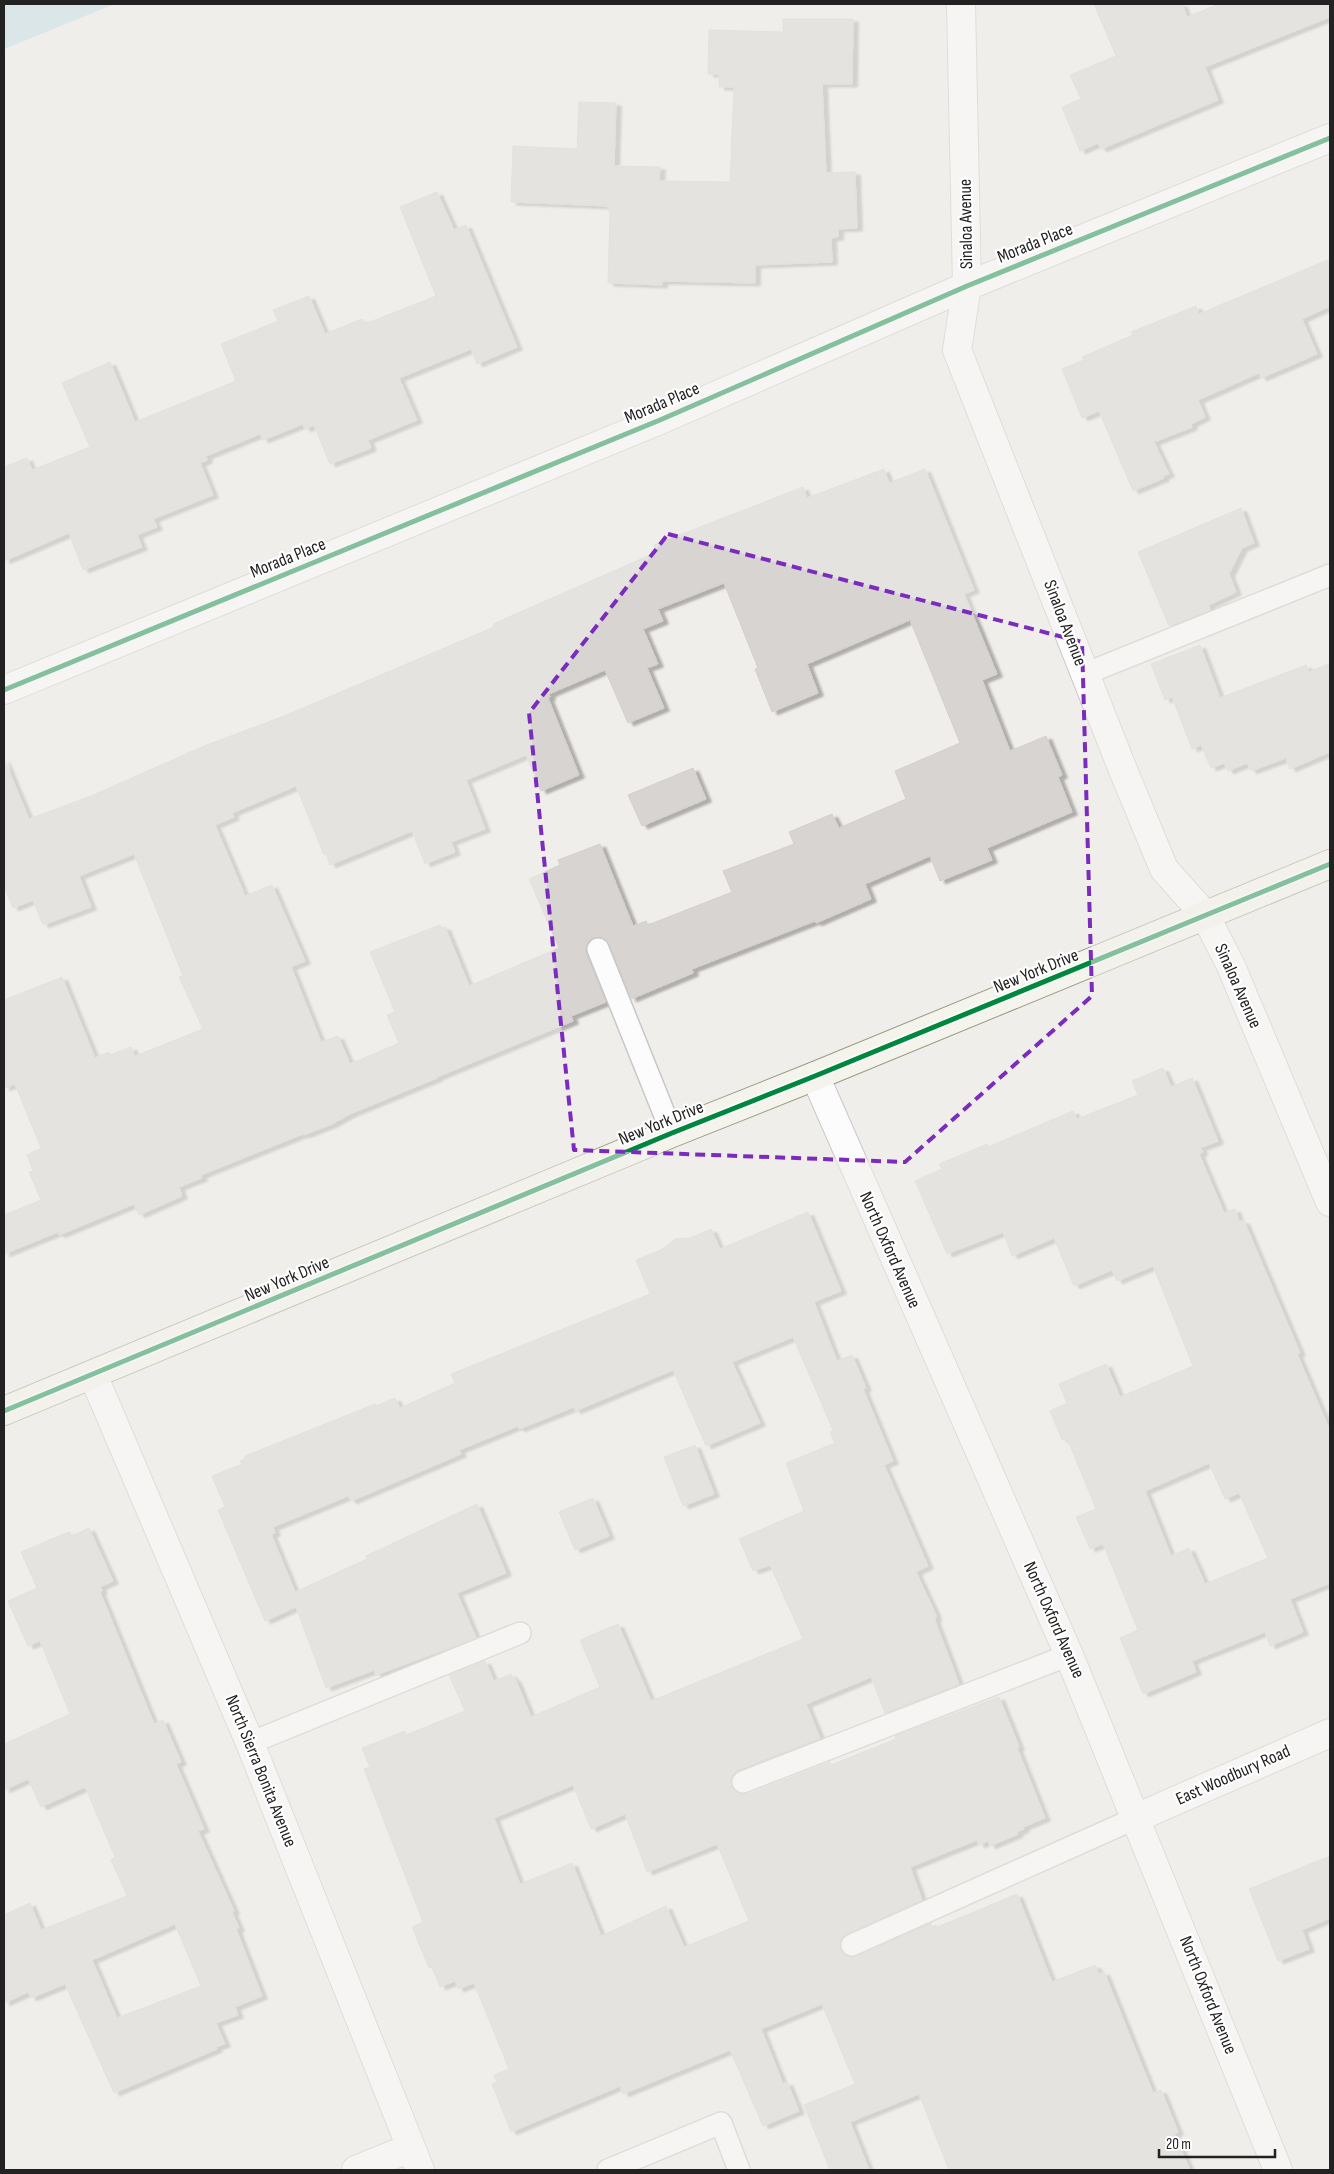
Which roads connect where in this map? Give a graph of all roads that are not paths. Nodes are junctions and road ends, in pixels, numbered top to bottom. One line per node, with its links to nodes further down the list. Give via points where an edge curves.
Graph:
1 (961, 4): 3 (street, Sinaloa Avenue)
2 (1330, 138): 3 (street, Morada Place)
3 (967, 286): 5 (street, Sinaloa Avenue, via 957,350); 6 (street, Morada Place, via 660,420)
4 (1330, 575): 5 (lane)
5 (1085, 674): 8 (street, Sinaloa Avenue, via 1164,869)
6 (4, 690)
7 (1330, 864): 8 (street, New York Drive)
8 (1205, 915): 10 (street, New York Drive); 12 (street, Sinaloa Avenue, via 1231,966)
9 (598, 949): 11 (lane)
10 (815, 1076): 11 (street, New York Drive); 16 (street, North Oxford Avenue)
11 (672, 1133): 13 (street, New York Drive)
12 (1330, 1202)
13 (92, 1375): 14 (street, New York Drive); 18 (street, North Sierra Bonita Avenue)
14 (4, 1411)
15 (520, 1633): 18 (lane)
16 (1069, 1655): 19 (lane); 20 (street, North Oxford Avenue)
17 (1330, 1733): 20 (street, East Woodbury Road)
18 (250, 1742): 22 (street, North Sierra Bonita Avenue)
19 (743, 1782)
20 (1136, 1818): 21 (lane); 26 (street, North Oxford Avenue)
21 (852, 1945)
22 (415, 2159): 23 (street)
23 (356, 2170)
24 (608, 2170): 25 (lane, via 720,2123)
25 (738, 2170)
26 (1278, 2170)

